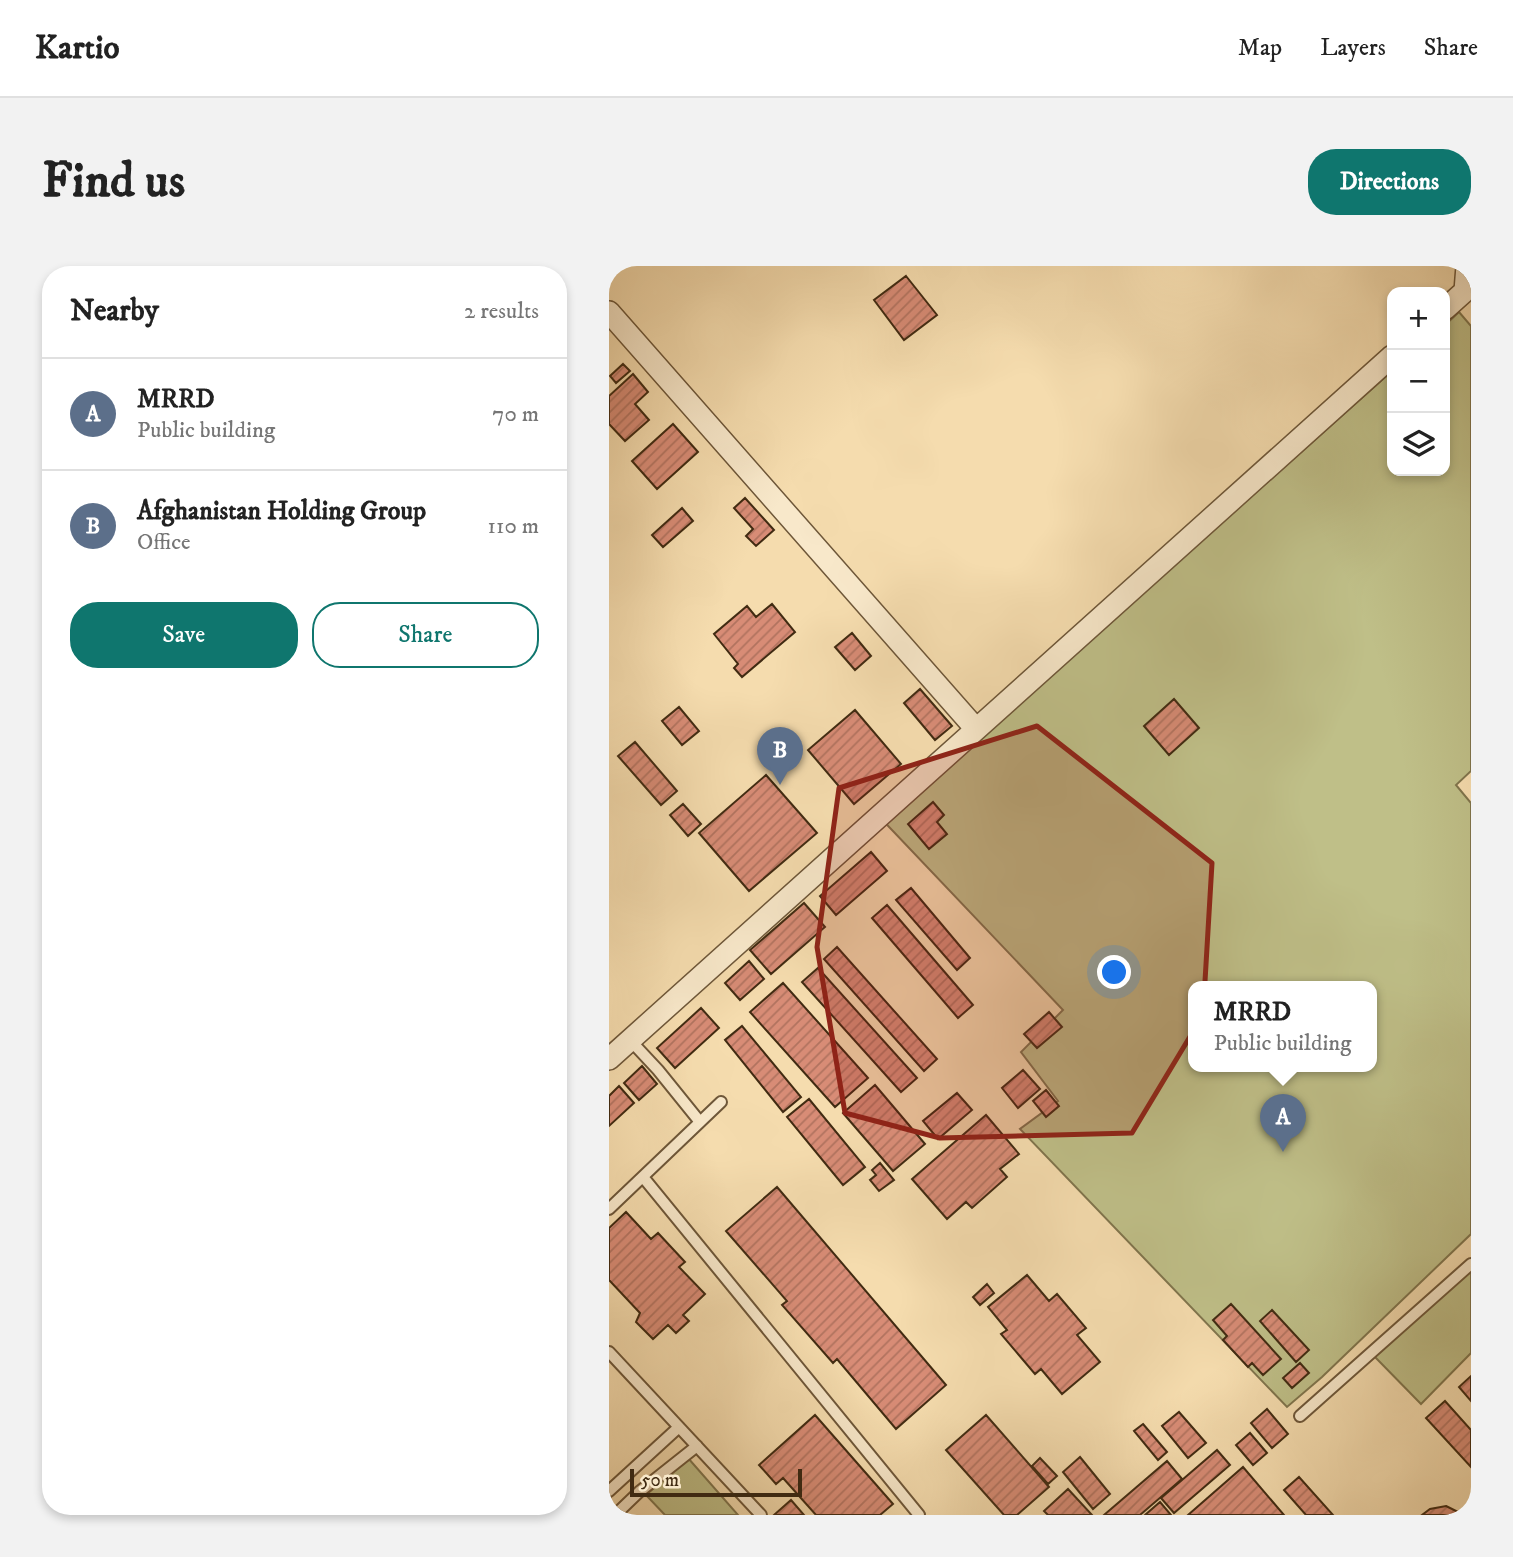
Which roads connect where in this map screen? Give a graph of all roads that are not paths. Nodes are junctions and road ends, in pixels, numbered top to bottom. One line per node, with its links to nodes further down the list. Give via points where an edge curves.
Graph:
1 (1467, 266): 2 (street)
2 (1468, 294): 3 (street)
3 (1450, 306)
4 (609, 312): 6 (street)
5 (1387, 360): 6 (street)
6 (976, 729): 7 (street)
7 (630, 1040): 8 (street); 10 (lane)
8 (609, 1059)
9 (721, 1102): 10 (lane)
10 (700, 1122): 11 (lane)
11 (643, 1177): 12 (lane); 21 (lane)
12 (609, 1209)
13 (1471, 1264): 15 (lane)
14 (609, 1352): 16 (lane)
15 (1300, 1416)
16 (679, 1427): 17 (lane); 18 (lane)
17 (697, 1446): 19 (lane); 20 (lane)
18 (609, 1491)
19 (615, 1515)
20 (761, 1515)
21 (919, 1515)

